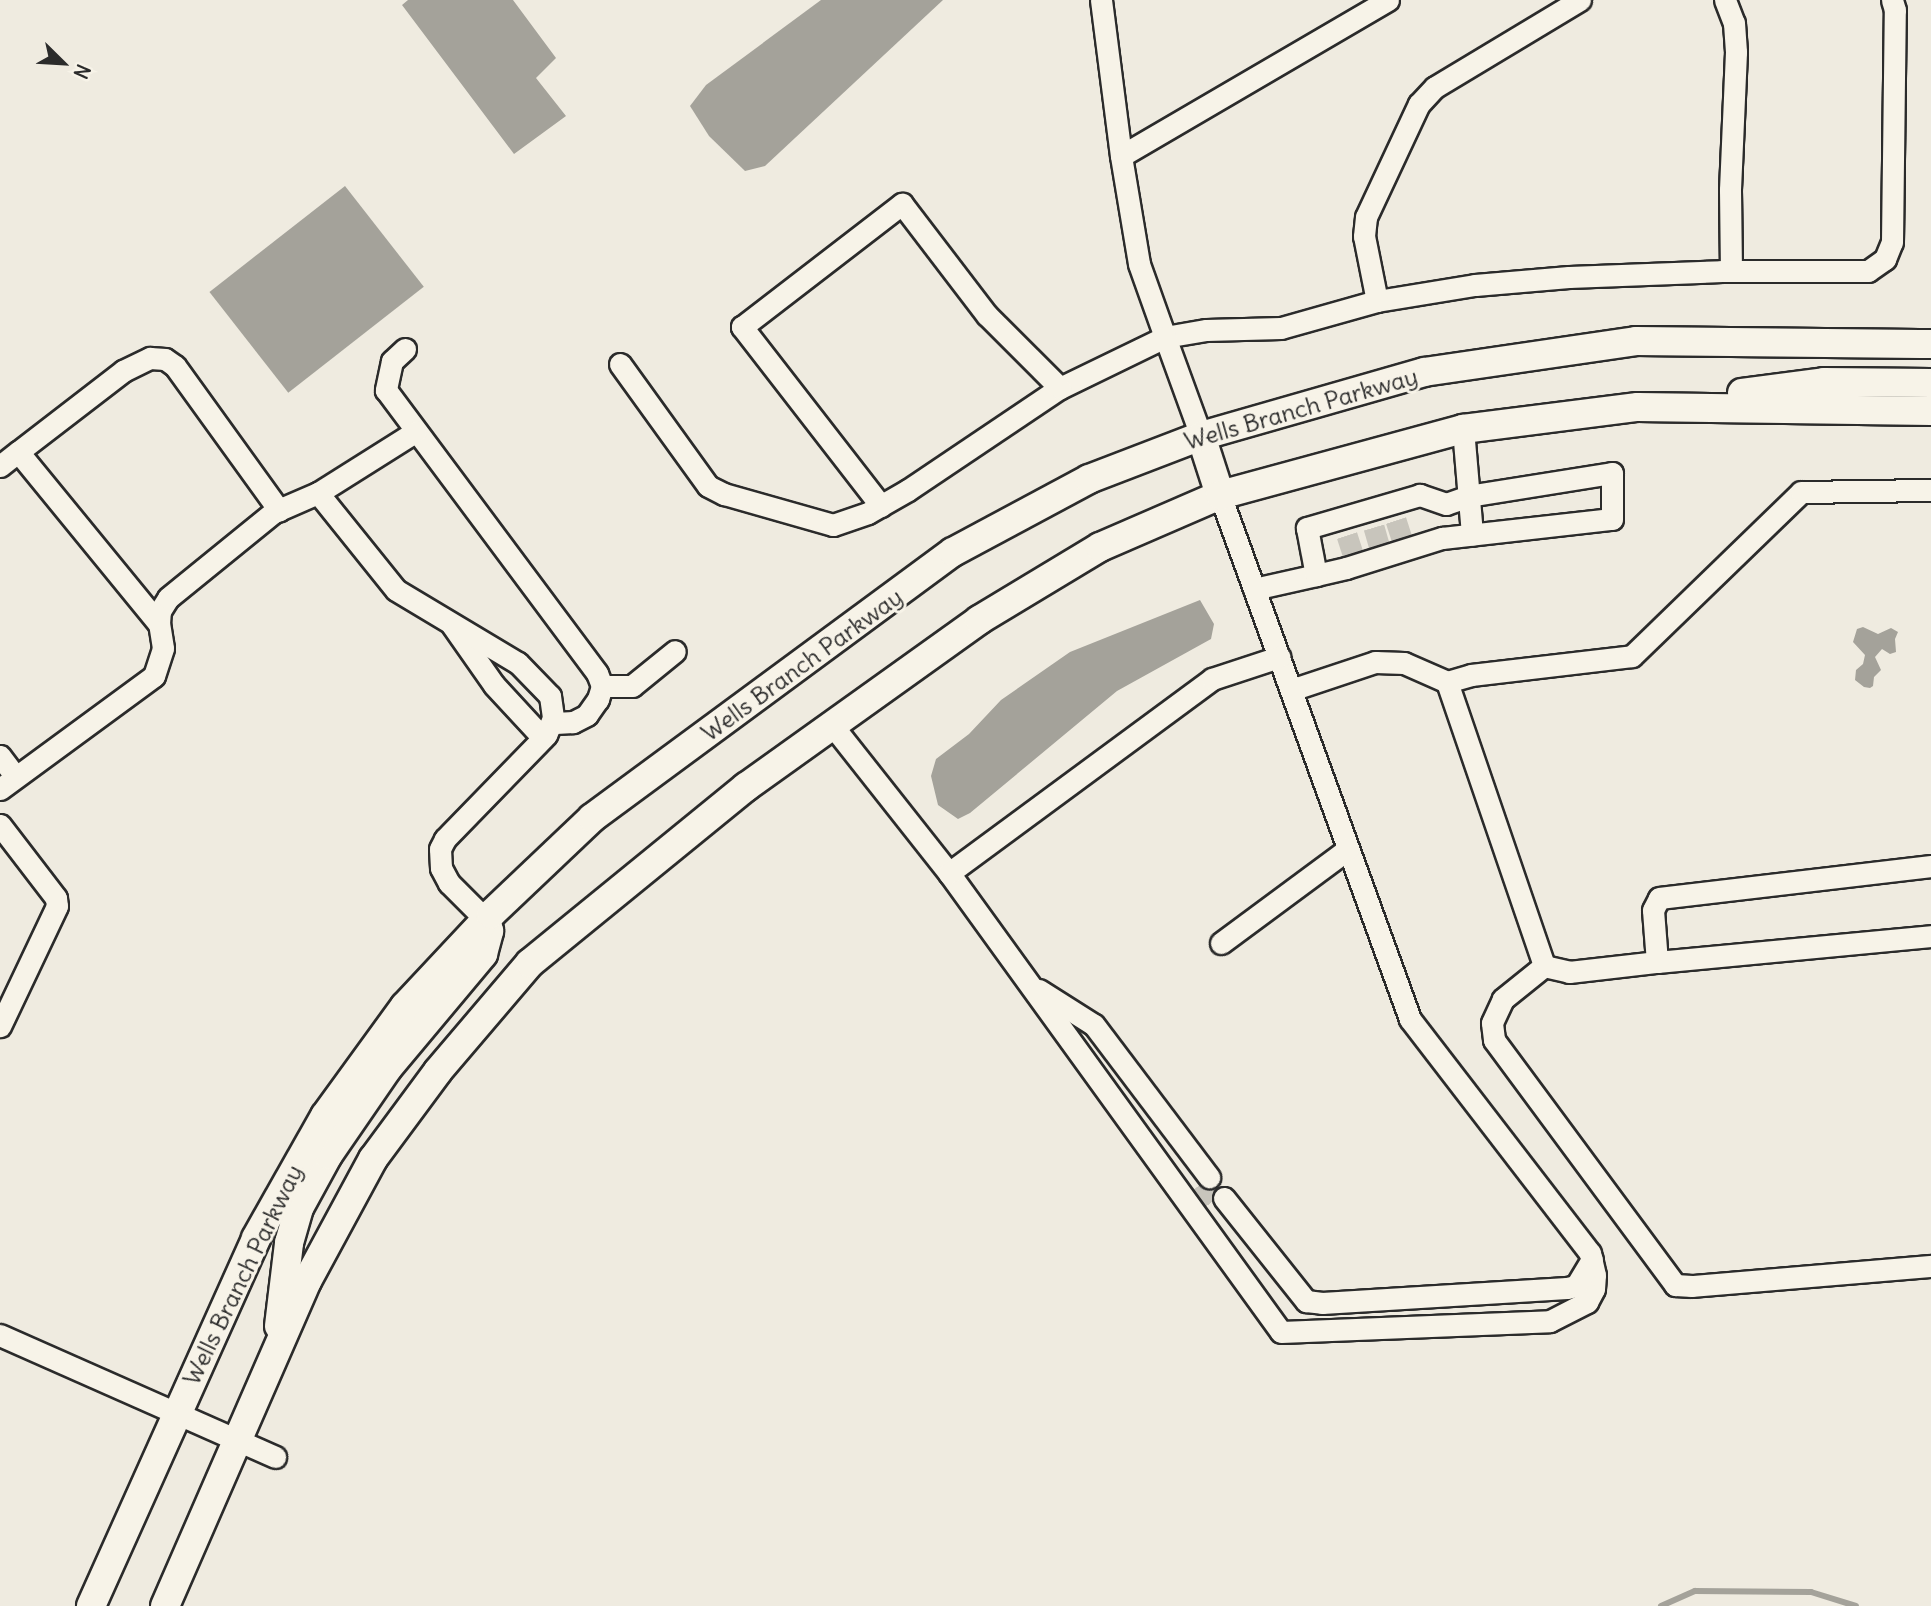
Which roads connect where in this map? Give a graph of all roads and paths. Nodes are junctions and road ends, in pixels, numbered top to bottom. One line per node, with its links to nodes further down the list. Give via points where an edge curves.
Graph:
1 (1101, 0): 6 (street)
2 (1388, 0): 6 (street)
3 (1580, 0): 8 (street, via 1435,87 1419,104 1366,217 1364,236)
4 (1726, 0): 7 (street, via 1734,23 1736,52)
5 (1892, 0): 7 (street, via 1892,242 1885,259 1867,271)
6 (1121, 156): 9 (street, via 1139,264)
7 (1731, 271): 8 (street, via 1569,277 1475,285)
8 (1377, 301): 9 (street, via 1281,328 1206,330)
9 (1166, 337): 14 (street); 19 (street)
10 (1931, 344): 19 (main road, Wells Branch Parkway, via 1636,341 1424,372)
11 (405, 349): 18 (street, via 392,361 386,390)
12 (620, 364): 26 (street, via 693,467 716,490 833,526)
13 (1931, 383): 15 (main road, via 1824,382)
14 (1060, 388): 26 (street); 26 (street, via 987,315 902,204 742,327)
15 (1638, 407): 16 (main road); 17 (main road)
16 (1931, 411)
17 (1463, 429): 24 (main road); 25 (street)
18 (415, 432): 23 (street); 36 (street, via 597,673)
19 (1201, 436): 24 (main road); 46 (main road, Wells Branch Parkway, via 1089,479 953,552 592,818)
20 (18, 452): 21 (street); 27 (street, via 123,371 150,358 165,359 175,366); 32 (street)
21 (0, 466)
22 (1931, 490): 35 (street, via 1801,492 1632,656 1471,675)
23 (318, 493): 27 (street); 31 (street, via 396,590)
24 (1220, 495): 30 (street); 38 (main road, via 1100,547 979,620)
25 (1469, 496): 28 (street); 28 (street, via 1612,473 1612,519); 29 (street, via 1446,504 1420,495 1394,511 1344,526 1307,528)
26 (881, 506)
27 (279, 510): 32 (street, via 168,598)
28 (1472, 535): 29 (street, via 1404,545)
29 (1316, 575): 30 (street)
30 (1254, 589): 34 (street)
31 (446, 618): 39 (street, via 494,685); 39 (street, via 518,663 540,683 554,708)
32 (159, 624): 41 (street, via 163,648 154,676)
33 (675, 651): 36 (street, via 632,686)
34 (1279, 657): 37 (street); 45 (street, via 1212,679)
35 (1447, 682): 37 (street, via 1404,663 1375,662); 50 (street)
36 (602, 686): 39 (street, via 587,715)
37 (1291, 690): 43 (street)
38 (832, 725): 45 (street); 58 (main road, via 746,787 530,963 438,1071 373,1159 307,1281)
39 (547, 730): 46 (street, via 440,849 441,868 449,883)
40 (0, 756): 41 (street)
41 (8, 783)
42 (0, 825): 52 (street, via 56,898 57,906)
43 (1348, 849): 48 (street); 55 (street, via 1410,1019)
44 (1931, 866): 49 (street, via 1659,898 1653,910)
45 (949, 873): 51 (street)
46 (486, 920): 58 (main road, via 489,932 483,954 387,1069 328,1155 299,1208 284,1277); 59 (main road, Wells Branch Parkway, via 405,1006 325,1116 256,1238)
47 (1931, 936): 49 (street)
48 (1221, 943)
49 (1657, 962): 50 (street, via 1569,972)
50 (1544, 966): 56 (street, via 1503,999 1492,1023 1494,1040 1675,1285)
51 (1031, 985): 53 (street, via 1067,1006); 55 (street, via 1281,1332 1550,1321 1587,1302 1594,1282)
52 (0, 1026)
53 (1204, 1181)
54 (1219, 1202): 55 (street, via 1306,1301 1567,1288 1576,1286)
55 (1592, 1259)
56 (1931, 1266)
57 (0, 1335): 59 (street)
58 (278, 1347): 60 (main road)
59 (176, 1414): 60 (street); 62 (main road, Wells Branch Parkway)
60 (236, 1440): 61 (street); 63 (main road)
61 (275, 1457)
62 (91, 1606)
63 (165, 1606)

